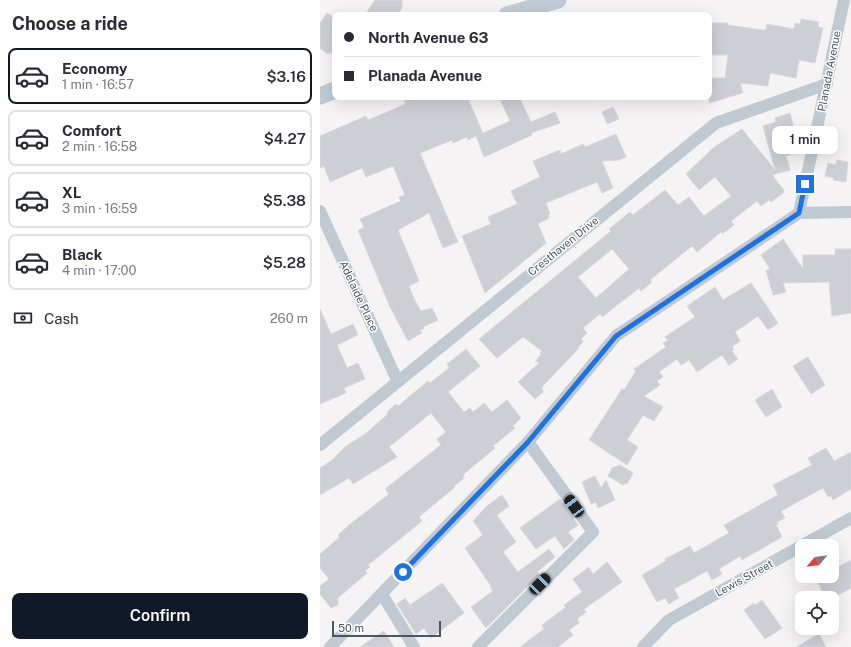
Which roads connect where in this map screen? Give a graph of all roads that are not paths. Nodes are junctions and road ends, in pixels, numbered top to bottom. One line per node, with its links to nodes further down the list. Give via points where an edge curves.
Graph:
1 (558, 0): 3 (street)
2 (844, 0): 4 (street, Planada Avenue)
3 (517, 12)
4 (827, 84): 9 (street, Planada Avenue); 10 (street, Cresthaven Drive, via 716,123)
5 (332, 91): 6 (street)
6 (320, 96)
7 (320, 211): 10 (street, Adelaide Place)
8 (851, 212): 9 (street)
9 (799, 213): 11 (street, via 616,336)
10 (397, 380): 12 (street, Cresthaven Drive)
11 (528, 442): 14 (street); 17 (street, via 593,532)
12 (320, 445)
13 (851, 518): 18 (street, Lewis Street, via 669,620)
14 (382, 594): 15 (street); 16 (street)
15 (330, 647)
16 (414, 647)
17 (478, 647)
18 (643, 647)

